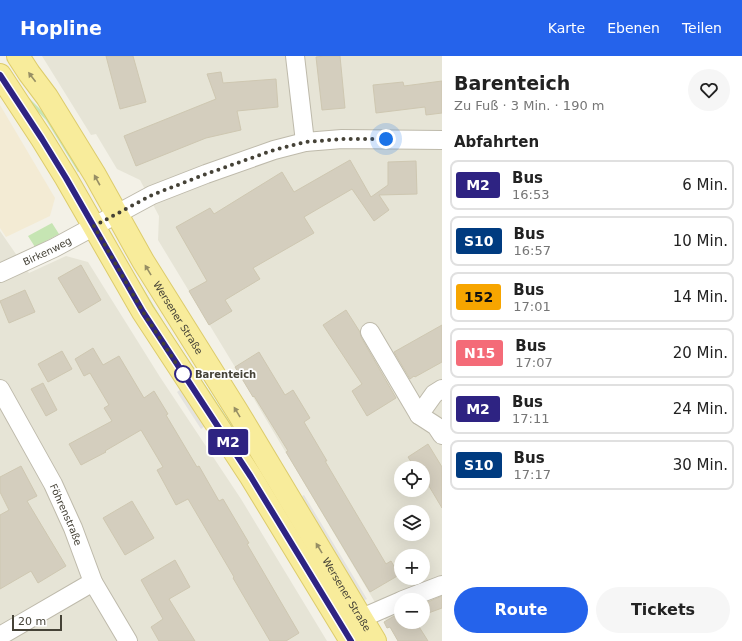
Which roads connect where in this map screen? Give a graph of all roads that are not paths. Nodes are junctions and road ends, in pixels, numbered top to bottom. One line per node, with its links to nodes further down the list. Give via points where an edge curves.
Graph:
1 (18, 56): 6 (main road, Wersener Straße, one-way to 1, via 51,103)
2 (295, 56): 5 (street)
3 (0, 74): 7 (main road, Wersener Straße)
4 (442, 140): 5 (street, Birkenweg, via 342,139)
5 (305, 142): 6 (street, Birkenweg, via 206,174 152,195)
6 (116, 214): 7 (street, Birkenweg); 18 (main road, Wersener Straße, one-way to 6, via 241,417)
7 (94, 226): 8 (street, Birkenweg); 18 (main road, Wersener Straße, via 143,312)
8 (0, 273)
9 (370, 332): 12 (street)
10 (0, 389): 14 (street, Föhrenstraße, via 53,484)
11 (442, 389): 12 (street, via 434,394)
12 (419, 415): 13 (street, via 436,426)
13 (442, 435)
14 (93, 582): 19 (street); 20 (street, Föhrenstraße)
15 (442, 585): 16 (street)
16 (421, 593)
17 (394, 604): 18 (street)
18 (351, 628): 21 (main road, Wersener Straße)
19 (0, 636)
20 (128, 641)
21 (375, 641)

